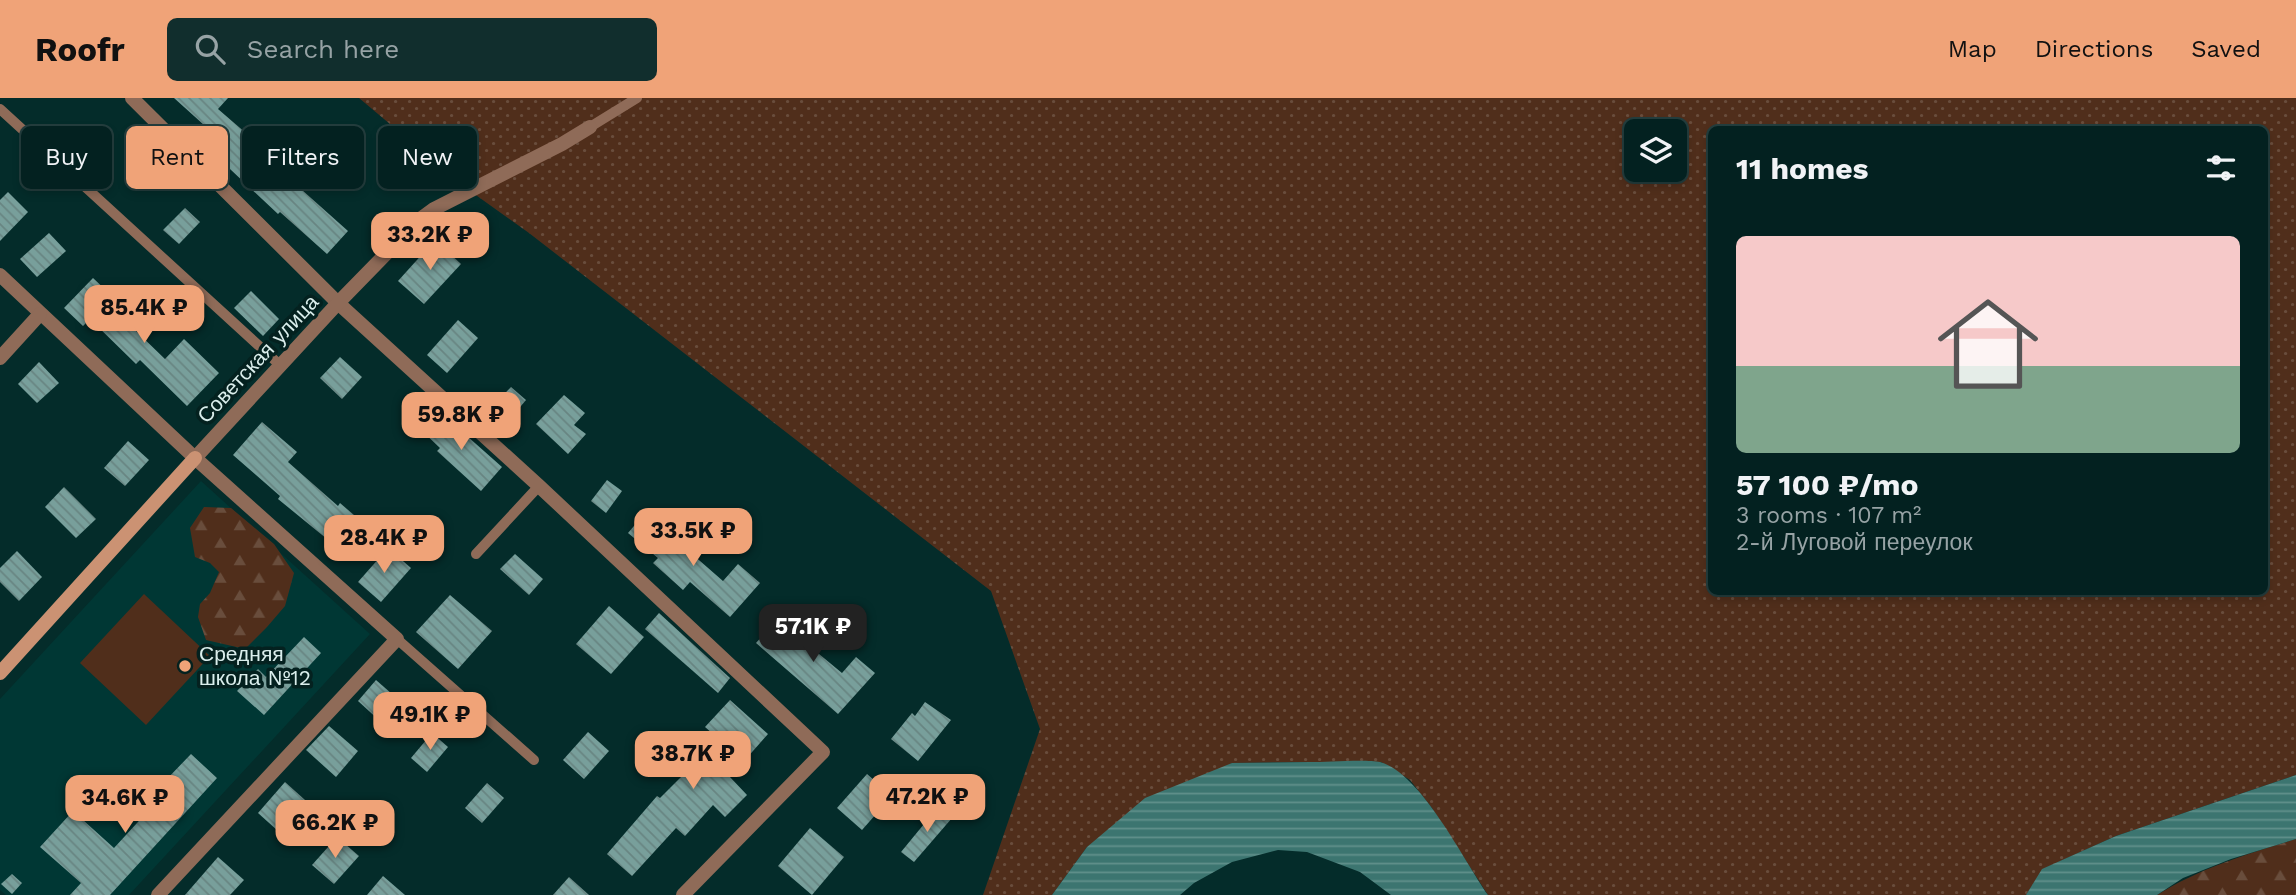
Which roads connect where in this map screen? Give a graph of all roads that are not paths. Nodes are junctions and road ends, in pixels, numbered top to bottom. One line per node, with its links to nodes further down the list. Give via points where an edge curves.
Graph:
1 (132, 98): 6 (street)
2 (637, 98): 4 (lane)
3 (0, 109): 9 (lane)
4 (590, 127): 6 (street, Советская улица, via 434,209)
5 (0, 275): 7 (street)
6 (338, 303): 9 (street, Советская улица); 11 (street)
7 (40, 314): 8 (street); 10 (street)
8 (0, 358)
9 (281, 366): 10 (street, Советская улица)
10 (195, 458): 13 (street); 14 (street, Советская улица)
11 (539, 486): 12 (lane); 17 (street, via 823,751)
12 (476, 554)
13 (397, 639): 15 (lane); 16 (street)
14 (0, 673)
15 (534, 761)
16 (159, 895)
17 (683, 895)

